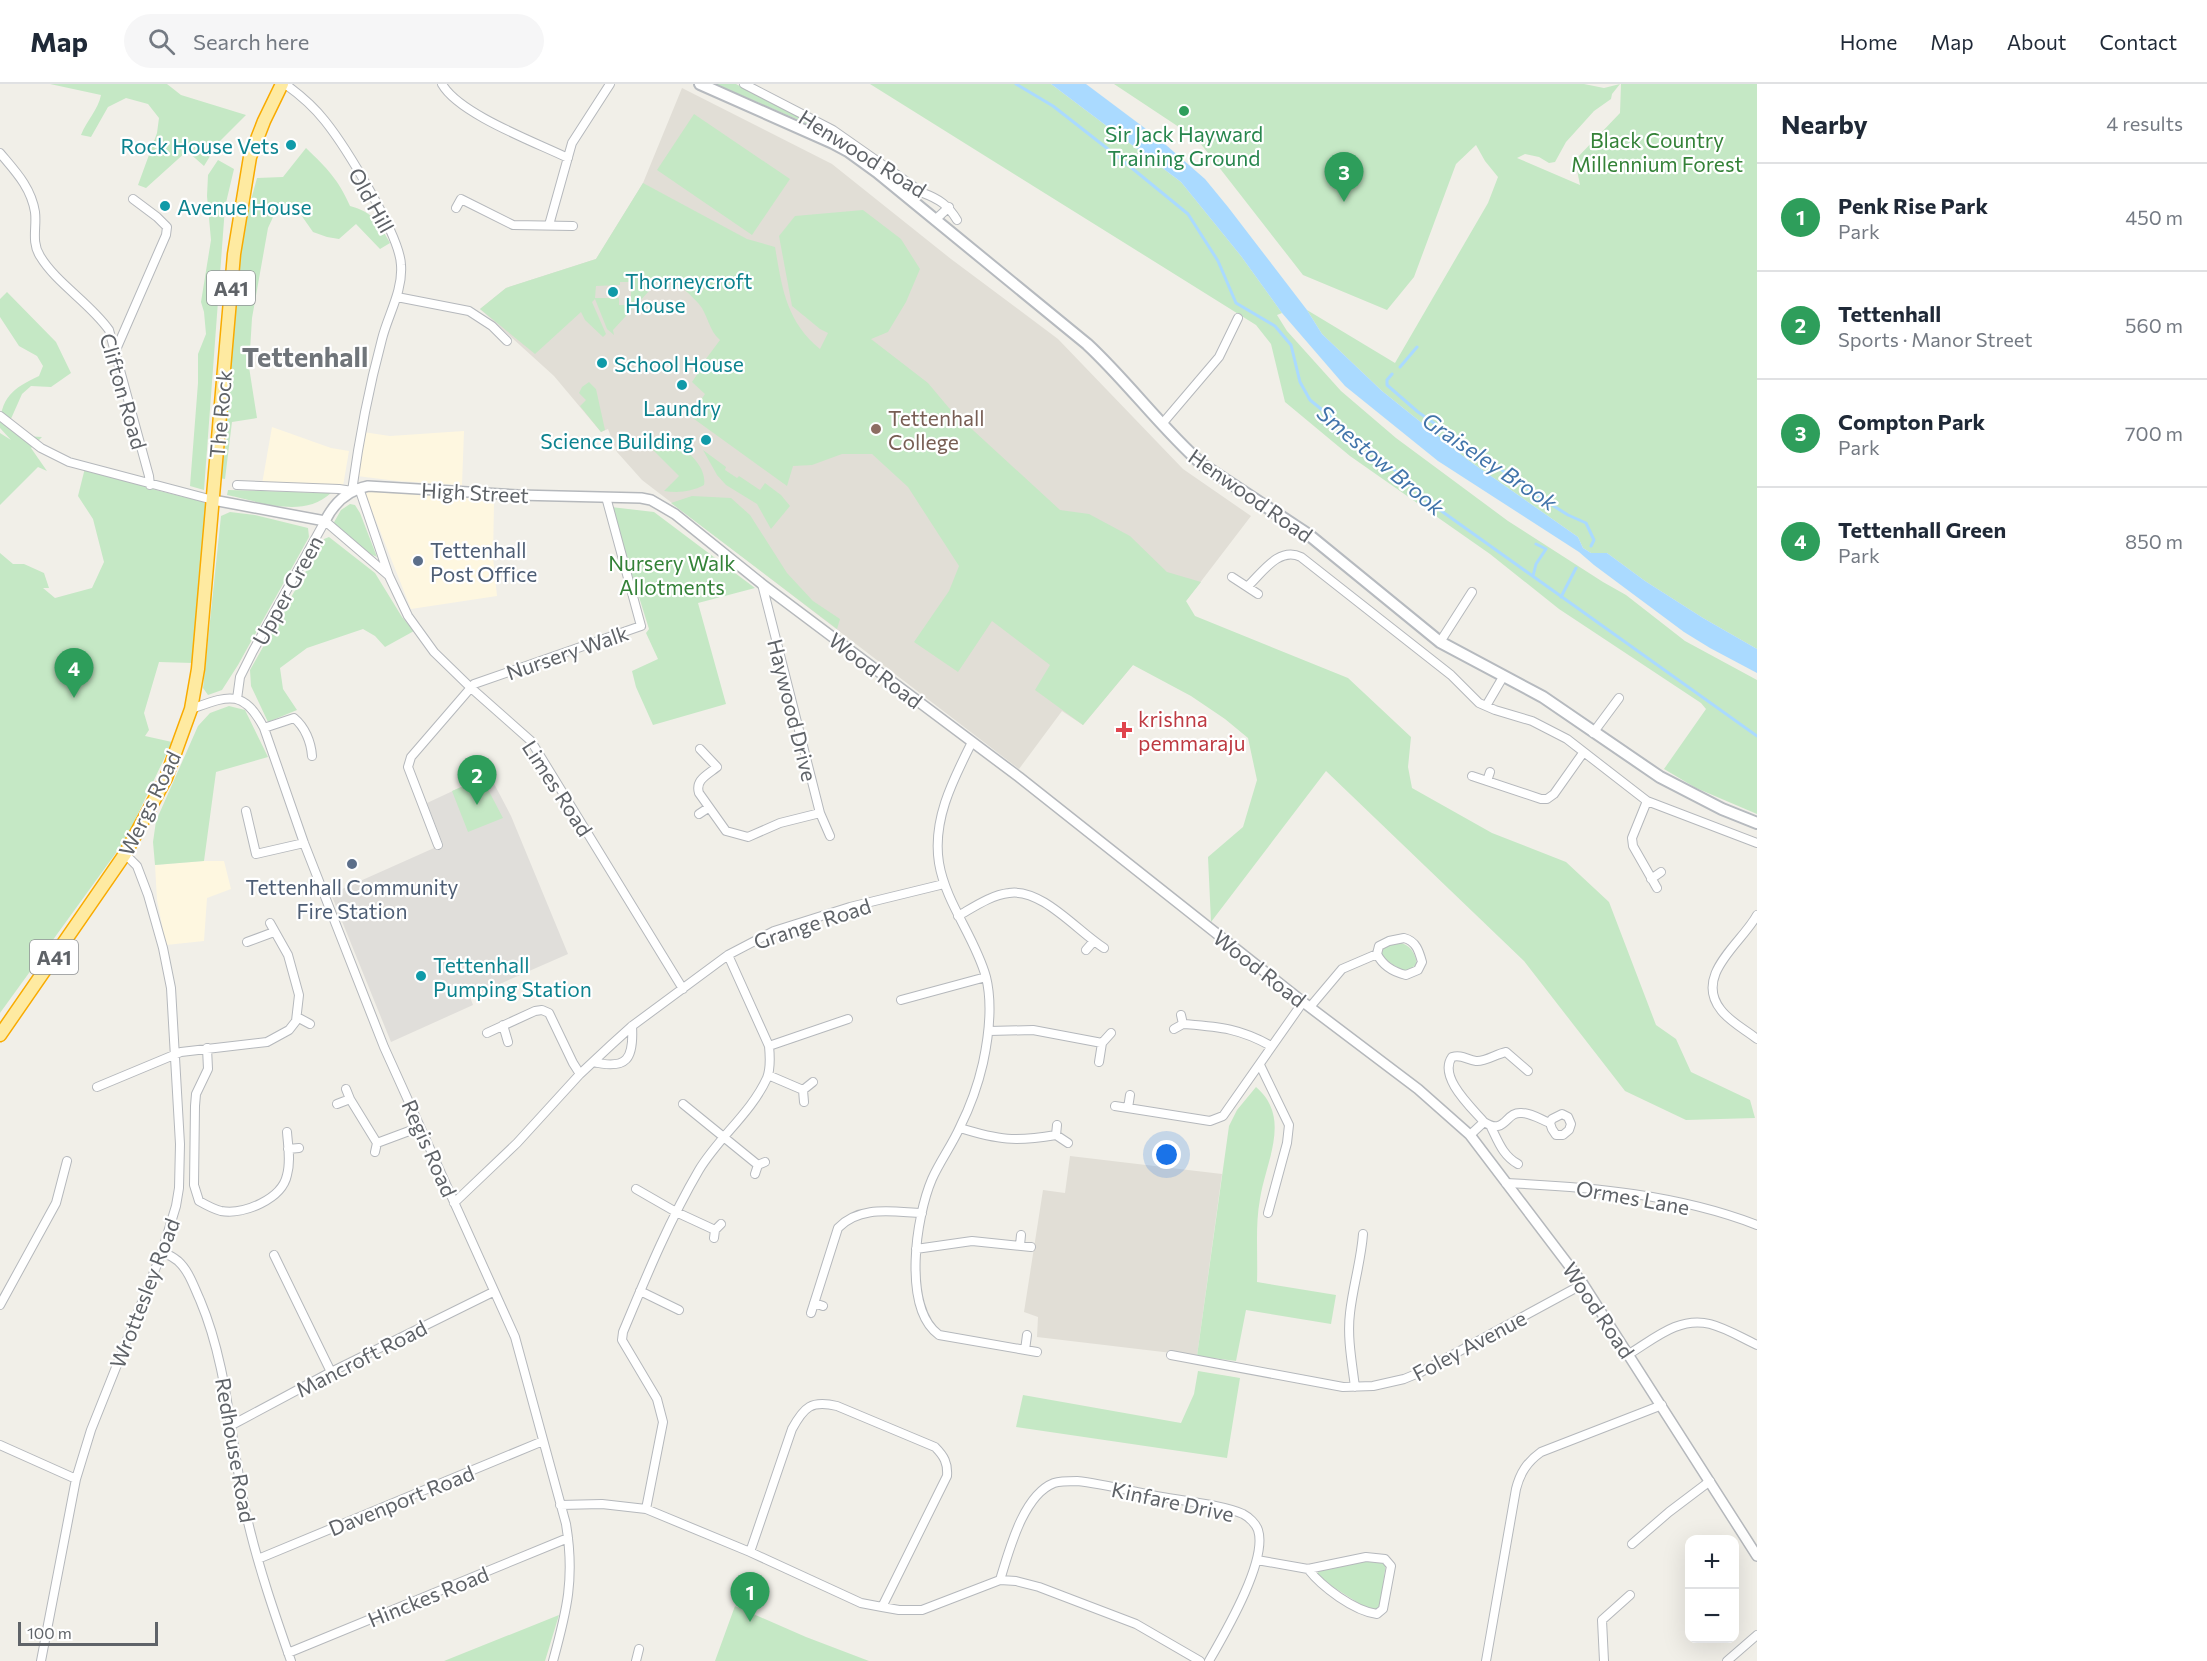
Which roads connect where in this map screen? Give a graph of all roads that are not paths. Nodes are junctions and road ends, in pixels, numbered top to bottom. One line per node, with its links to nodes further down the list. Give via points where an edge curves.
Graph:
1 (284, 84): 15 (street, Old Hill, via 324,120 386,221 399,251); 26 (highway, The Rock / A41, via 250,157 241,206)
2 (442, 84): 7 (street, via 467,107)
3 (610, 84): 7 (street, via 572,143)
4 (700, 84): 11 (main road, Henwood Road, via 848,151)
5 (744, 84): 9 (street, Henwood Road, via 833,130)
6 (0, 153): 18 (street, Clifton Road, via 21,177 30,195 40,256 97,313 109,330)
7 (568, 158): 13 (street)
8 (133, 199): 18 (street, via 167,227)
9 (949, 207): 11 (street, Henwood Road); 12 (street, Henwood Road)
10 (456, 208): 13 (street, via 461,199 513,225)
11 (935, 220): 20 (main road, Henwood Road, via 1087,344)
12 (957, 220)
13 (549, 225): 14 (street)
14 (573, 226)
15 (397, 297): 17 (street, via 469,311); 23 (street, Old Hill, via 364,406)
16 (1238, 318): 20 (street, via 1219,357)
17 (507, 341)
18 (115, 352): 21 (street, Clifton Road)
19 (0, 416): 21 (street, via 40,448 69,462)
20 (1162, 424): 34 (main road, Henwood Road, via 1203,465 1309,535)
21 (150, 485): 26 (street)
22 (237, 485): 23 (street)
23 (355, 490): 24 (street, High Street, via 368,486); 27 (street, via 335,505); 28 (street, Limes Road)
24 (606, 497): 25 (street, High Street); 36 (street, Nursery Walk, via 641,626)
25 (641, 498): 30 (street, Wood Road, via 675,514)
26 (213, 500): 27 (street, Upper Green); 40 (highway, Wergs Road / A41)
27 (325, 521): 28 (street, Limes Road); 38 (street, Upper Green, via 240,677)
28 (390, 576): 36 (street, Limes Road, via 408,616)
29 (1232, 577): 31 (street)
30 (762, 584): 43 (street, Wood Road); 53 (street, Haywood Drive)
31 (1248, 586): 33 (street); 39 (street, Henwood Road, via 1281,555 1301,557)
32 (1472, 592): 34 (street)
33 (1258, 594)
34 (1440, 642): 35 (main road, Henwood Road)
35 (1503, 677): 39 (street); 42 (main road, Henwood Road, via 1543,697)
36 (470, 687): 59 (street, via 411,757 408,767); 76 (street, Limes Road, via 531,741)
37 (1619, 698): 42 (street)
38 (237, 699): 40 (street, via 226,698); 41 (street, Regis Road, via 249,705)
39 (1486, 706): 45 (street, Henwood Road, via 1532,721)
40 (191, 709): 60 (highway, Wergs Road / A41, via 166,778)
41 (264, 728): 46 (street, via 294,718 312,745); 57 (street, Regis Road)
42 (1593, 733): 55 (main road, Henwood Road, via 1675,786)
43 (972, 742): 63 (street, via 948,789 941,818 939,862); 78 (street, Wood Road)
44 (700, 748): 51 (street, via 717,767 697,786)
45 (1583, 753): 49 (street, via 1554,794 1546,799); 50 (street, Henwood Road)
46 (312, 756)
47 (1490, 772): 49 (street)
48 (1472, 776): 49 (street)
49 (1486, 781)
50 (1647, 801): 58 (street, Henwood Road); 62 (street, via 1632,846)
51 (708, 808): 53 (street, via 726,831 747,837); 54 (street)
52 (246, 811): 57 (street, via 256,854)
53 (820, 813): 56 (street, Haywood Drive)
54 (699, 814)
55 (1757, 823)
56 (830, 836)
57 (304, 843): 118 (street, Regis Road, via 384,1047)
58 (1757, 843)
59 (438, 845)
60 (125, 854): 90 (highway, Wergs Road / A41); 97 (street, Wrottesley Road, via 137,866 163,948 171,988)
61 (1661, 872): 62 (street)
62 (1651, 879): 64 (street)
63 (944, 884): 66 (street); 74 (street, Grange Road, via 774,931)
64 (1657, 888)
65 (1757, 915): 91 (street, via 1722,960 1712,987 1722,1012)
66 (958, 916): 70 (street, via 993,897 1023,892 1036,897); 75 (street)
67 (270, 923): 68 (street)
68 (274, 932): 69 (street); 80 (street, via 293,971 299,995)
69 (247, 942)
70 (1093, 942): 71 (street); 72 (street)
71 (1104, 948)
72 (1086, 950)
73 (1377, 954): 73 (street, via 1379,946 1389,941 1411,939 1422,962 1418,970 1406,975 1381,962); 78 (street, via 1342,969)
74 (728, 955): 76 (street, Grange Road); 94 (street)
75 (986, 977): 77 (street); 87 (street)
76 (683, 989): 85 (street, Grange Road)
77 (901, 1000)
78 (1306, 1005): 95 (street); 122 (street, Wood Road, via 1418,1089)
79 (1181, 1015): 83 (street)
80 (297, 1017): 82 (street); 96 (street, via 289,1030 267,1042)
81 (848, 1019): 94 (street)
82 (310, 1024)
83 (1183, 1024): 86 (street); 95 (street, via 1227,1028)
84 (503, 1025): 88 (street); 92 (street); 102 (street, via 535,1011 549,1013)
85 (632, 1026): 98 (street, Grange Road); 98 (street, via 631,1056 614,1066)
86 (1174, 1029)
87 (989, 1031): 93 (street, via 1033,1030); 119 (street, via 978,1084)
88 (487, 1033)
89 (1111, 1033): 93 (street)
90 (0, 1035)
91 (1757, 1040)
92 (508, 1042)
93 (1102, 1043): 99 (street)
94 (769, 1046): 103 (street)
95 (1271, 1046): 100 (street)
96 (207, 1048): 97 (street); 127 (street, via 208,1069 196,1094 195,1106 194,1185 199,1201 222,1211 247,1209 261,1203 281,1189 287,1177)
97 (174, 1054): 105 (street); 145 (street, Wrottesley Road, via 180,1174 176,1206)
98 (593, 1062): 102 (street, Grange Road)
99 (1099, 1062)
100 (1260, 1065): 114 (street, via 1223,1116 1210,1121); 137 (street, via 1288,1125 1287,1143)
101 (1528, 1071): 117 (street, via 1506,1052 1476,1061 1452,1057 1449,1079)
102 (580, 1074): 134 (street, Grange Road, via 517,1143)
103 (768, 1075): 107 (street); 123 (street, via 751,1105)
104 (813, 1082): 107 (street)
105 (97, 1087)
106 (346, 1089): 109 (street)
107 (803, 1090): 110 (street)
108 (1130, 1095): 114 (street)
109 (350, 1099): 111 (street); 124 (street)
110 (804, 1102)
111 (337, 1104)
112 (683, 1104): 123 (street)
113 (1115, 1106): 114 (street)
114 (1128, 1108)
115 (1550, 1123): 117 (street, via 1521,1112 1502,1125)
116 (1057, 1125): 121 (street)
117 (1487, 1125): 122 (street); 130 (street)
118 (420, 1127): 124 (street); 134 (street, Regis Road)
119 (960, 1128): 121 (street, via 1003,1140); 136 (street, via 931,1180)
120 (287, 1132): 127 (street)
121 (1056, 1135): 125 (street)
122 (1470, 1135): 132 (street, Wood Road)
123 (723, 1137): 131 (street, via 762,1163); 135 (street)
124 (378, 1143): 128 (street)
125 (1068, 1143)
126 (299, 1148): 127 (street)
127 (288, 1149)
128 (375, 1152)
129 (67, 1161): 151 (street, via 56,1203)
130 (1518, 1164)
131 (755, 1174)
132 (1506, 1183): 138 (street, Ormes Lane, via 1582,1186 1645,1196); 147 (street, Wood Road)
133 (636, 1189): 135 (street)
134 (454, 1203): 149 (street, Regis Road)
135 (676, 1212): 139 (street); 148 (street)
136 (922, 1212): 144 (street); 150 (street, via 869,1212 845,1221 838,1228)
137 (1268, 1213)
138 (1757, 1225)
139 (717, 1231)
140 (1021, 1234): 142 (street)
141 (1363, 1234): 162 (street, via 1350,1322)
142 (1020, 1245): 143 (street); 144 (street, via 972,1240)
143 (1031, 1247)
144 (916, 1249): 157 (street, via 916,1285 930,1329 961,1340)
145 (162, 1252): 164 (street, Redhouse Road, via 184,1268 205,1312 218,1348); 167 (street, Wrottesley Road, via 91,1430)
146 (274, 1255): 161 (street)
147 (1583, 1284): 159 (street, Wood Road); 162 (street, Foley Avenue, via 1421,1372 1397,1381)
148 (640, 1291): 153 (street); 170 (street, via 622,1340 657,1399 663,1422)
149 (493, 1292): 161 (street, Mancroft Road); 165 (street, Regis Road, via 515,1337)
150 (814, 1304): 152 (street); 154 (street)
151 (0, 1305)
152 (823, 1306)
153 (679, 1310)
154 (811, 1313)
155 (1027, 1335): 157 (street)
156 (1757, 1345): 159 (street, via 1697,1321 1673,1327)
157 (1025, 1350): 158 (street)
158 (1037, 1352)
159 (1629, 1354): 163 (street, Wood Road)
160 (1171, 1355): 162 (street, Foley Avenue)
161 (331, 1372): 164 (street, Mancroft Road)
162 (1355, 1388)
163 (1662, 1405): 168 (street, Wood Road); 189 (street, via 1541,1452 1526,1465 1516,1490)
164 (230, 1426): 175 (street, Redhouse Road)
165 (543, 1442): 169 (street, Regis Road); 175 (street, Davenport Road)
166 (0, 1444): 167 (street)
167 (76, 1479): 184 (street, Wrottesley Road)
168 (1710, 1481): 172 (street); 174 (street, Wood Road)
169 (560, 1505): 170 (street); 171 (street, Regis Road)
170 (646, 1509): 173 (street)
171 (568, 1538): 183 (street, Hinckes Road); 185 (street, Regis Road, via 568,1605)
172 (1632, 1544)
173 (750, 1552): 180 (street, via 861,1603); 180 (street, via 792,1429 805,1409 814,1404 837,1406 935,1447 948,1470)
174 (1757, 1556)
175 (258, 1559): 183 (street, Redhouse Road)
176 (1257, 1560): 177 (street); 178 (street, Kinfare Drive, via 1258,1528 1243,1514 1065,1481 1054,1483 1031,1501); 188 (street, Kinfare Drive)
177 (1308, 1569): 177 (street, via 1360,1557 1385,1559 1391,1566 1383,1610 1369,1613 1327,1588)
178 (1000, 1580): 180 (street, via 922,1610); 187 (street, via 1039,1587 1136,1624)
179 (1630, 1595): 190 (street, via 1602,1620)
180 (882, 1607)
181 (1757, 1635): 191 (street)
182 (639, 1649): 186 (street)
183 (290, 1657)
184 (41, 1661)
185 (553, 1661)
186 (636, 1661)
187 (1200, 1661)
188 (1209, 1661)
189 (1486, 1661)
190 (1604, 1661)
191 (1727, 1661)

